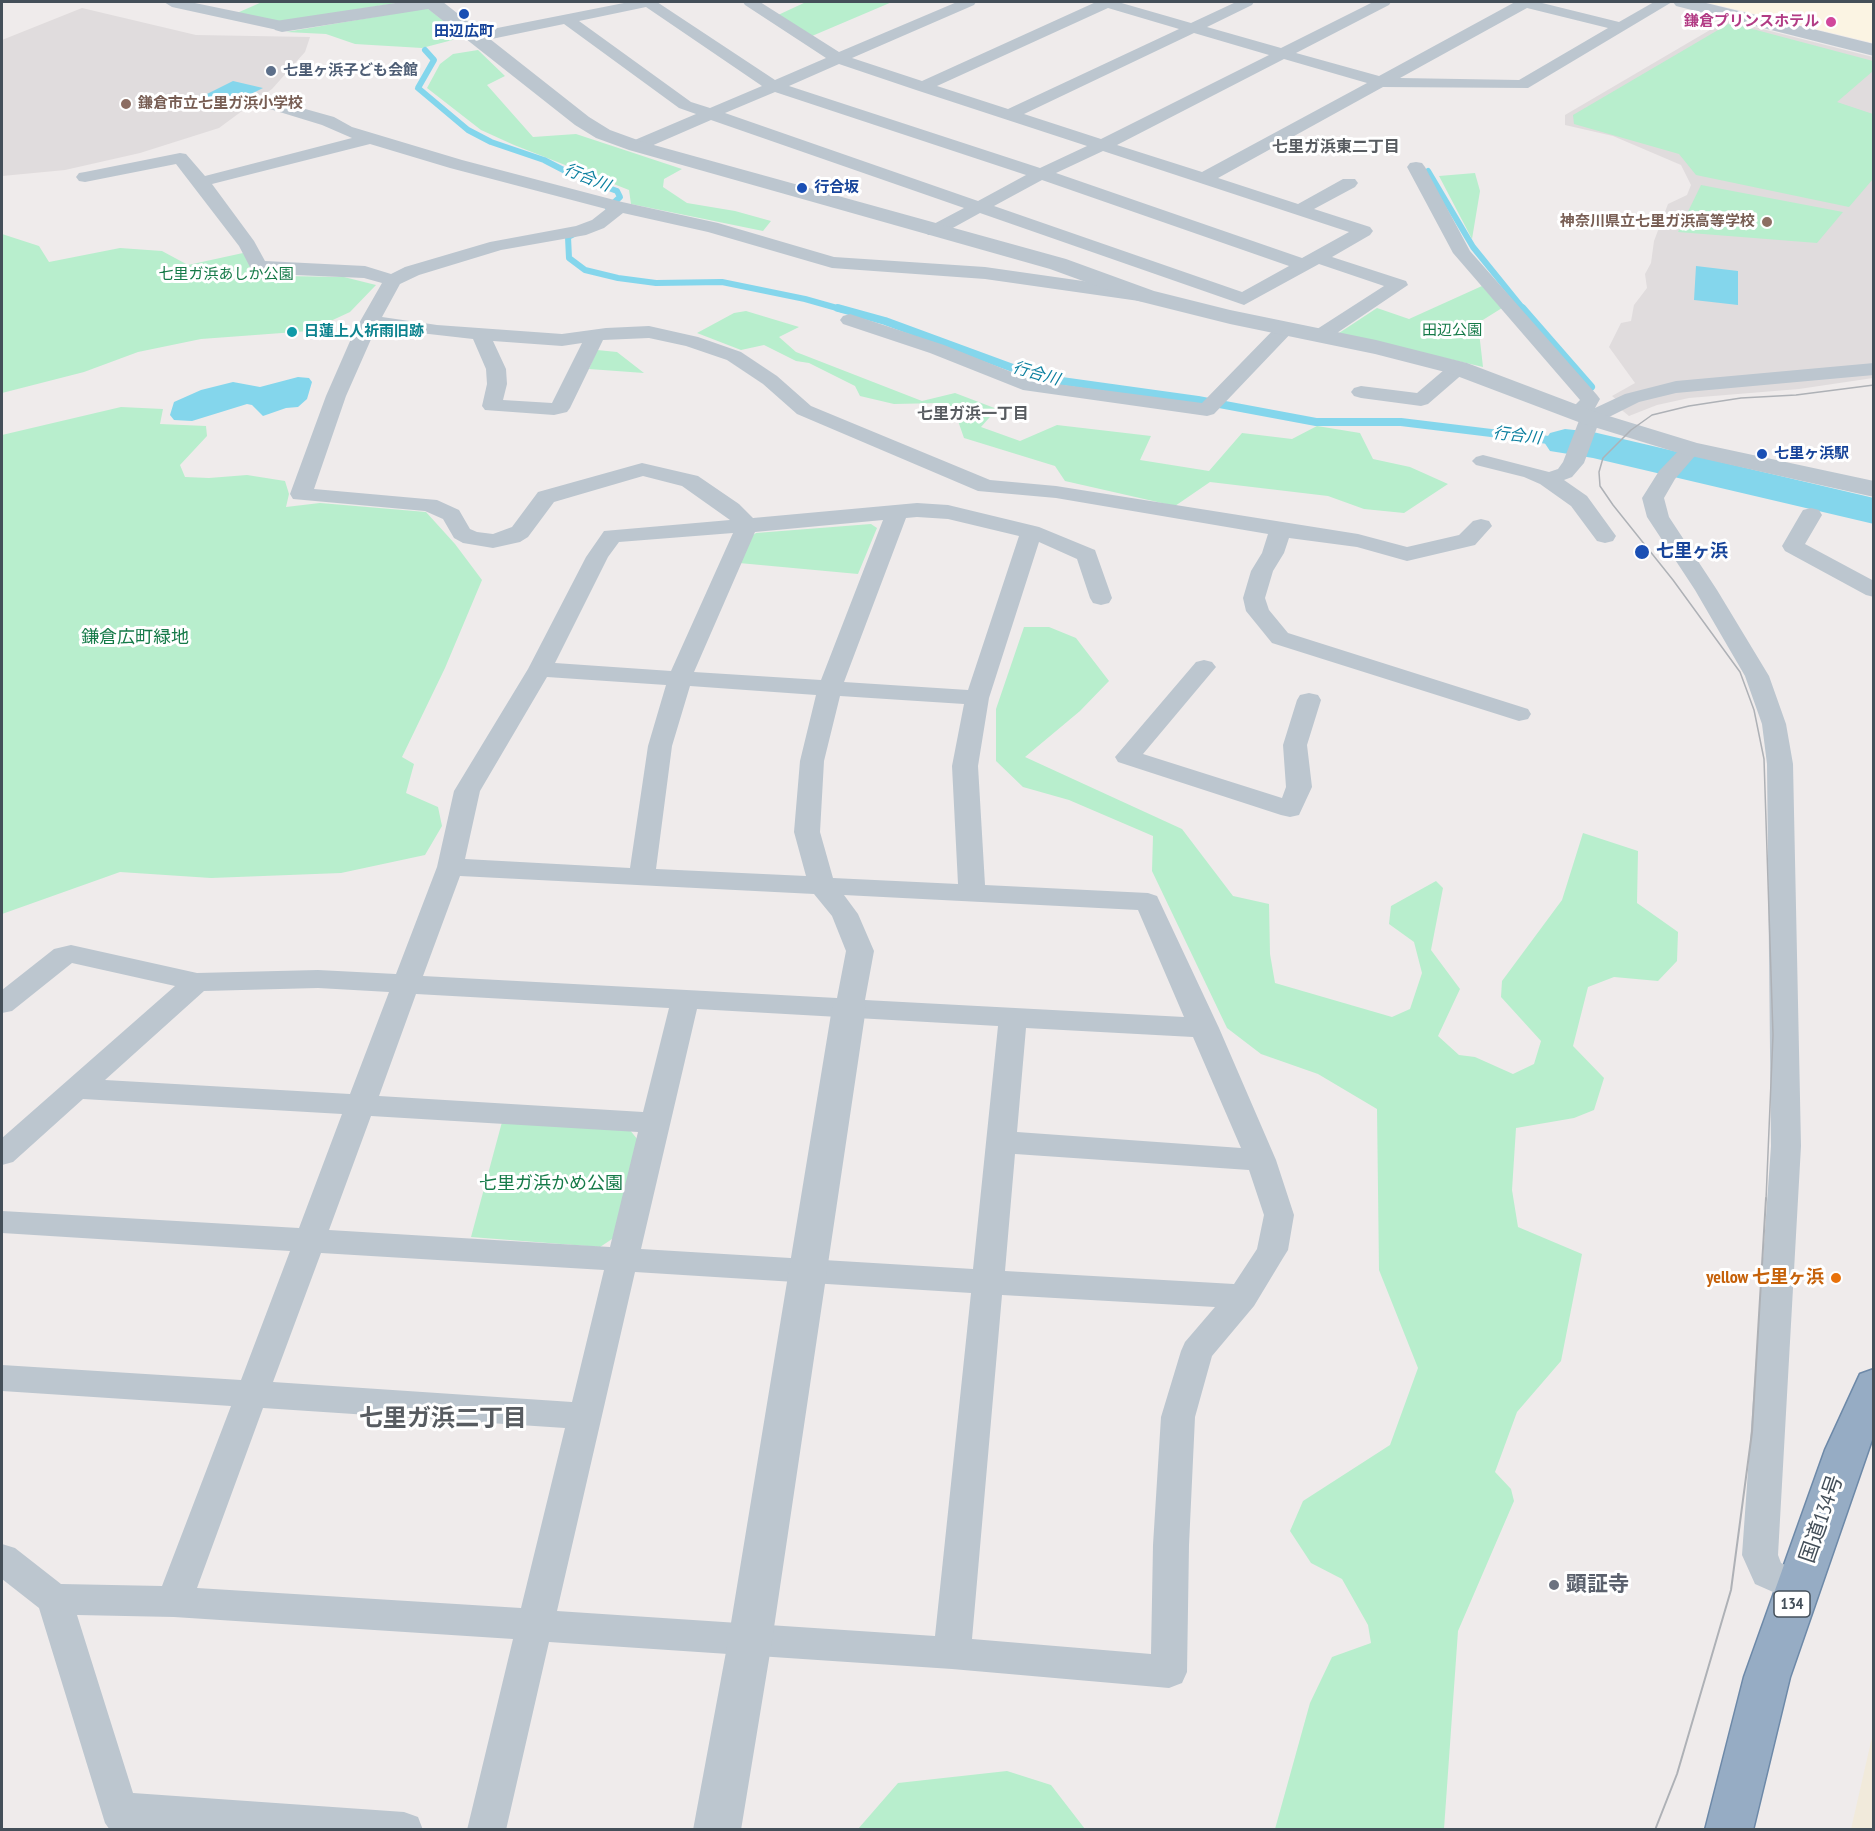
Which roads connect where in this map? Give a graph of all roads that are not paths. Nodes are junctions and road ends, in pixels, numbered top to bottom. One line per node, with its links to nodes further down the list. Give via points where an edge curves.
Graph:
1 (172, 2): 14 (street)
2 (255, 2): 14 (street)
3 (432, 2): 16 (street); 19 (street)
4 (649, 2): 15 (street); 24 (street)
5 (750, 2): 22 (street)
6 (941, 2): 13 (street)
7 (1106, 2): 18 (street); 25 (street)
8 (1247, 2): 18 (street)
9 (1384, 2): 21 (street)
10 (1524, 2): 17 (street); 23 (street)
11 (1664, 2): 17 (street)
12 (1682, 2): 20 (street)
13 (964, 4): 22 (street)
14 (226, 14): 16 (street)
15 (567, 19): 19 (street); 27 (street, via 685,105)
16 (282, 26)
17 (1620, 27): 23 (street, via 1522,85)
18 (1194, 28): 21 (street); 28 (street)
19 (477, 37): 31 (street, via 582,121)
20 (1874, 50)
21 (1282, 53): 23 (street); 30 (street)
22 (839, 59): 24 (street); 25 (street)
23 (1381, 82): 35 (street)
24 (773, 86): 27 (street); 33 (street)
25 (922, 87): 28 (street)
26 (266, 103): 29 (street)
27 (710, 114): 31 (street); 39 (street)
28 (1011, 114): 30 (street)
29 (372, 138): 36 (street); 38 (street)
30 (1103, 145): 33 (street); 35 (street)
31 (636, 146): 41 (street)
32 (1416, 167): 54 (street, via 1462,253 1590,399)
33 (1041, 174): 39 (street); 42 (street)
34 (85, 177): 36 (street, via 180,158)
35 (1205, 178): 40 (street)
36 (201, 182): 43 (street, via 248,245 258,265 365,272)
37 (1349, 183): 40 (street)
38 (620, 207): 43 (street, via 598,224 580,231 496,246); 44 (street, via 712,227 832,262 985,273)
39 (978, 208): 41 (street); 42 (street, via 1244,299)
40 (1301, 209): 42 (street, via 1364,231)
41 (934, 231): 44 (street, via 1058,264)
42 (1311, 261): 49 (street, via 1399,285)
43 (393, 280): 46 (street)
44 (1146, 296): 47 (street)
45 (850, 320): 47 (street, via 1030,386 1207,410)
46 (370, 321): 48 (street); 61 (street, via 336,396 301,494 429,505 451,515 462,533 493,542 520,532 546,497 642,469 690,481 731,508)
47 (1286, 328): 49 (street)
48 (480, 334): 50 (street, via 562,340); 50 (street, via 496,369 492,405 554,409 560,408)
49 (1321, 335): 51 (street)
50 (595, 337): 63 (street, via 649,332 718,349 770,380 804,410 986,486 1056,492)
51 (1458, 368): 53 (street, via 1421,400); 54 (street)
52 (1874, 369): 54 (street, via 1676,387)
53 (1360, 392)
54 (1583, 415): 56 (street); 57 (street, via 1573,463 1565,473)
55 (1483, 461): 57 (street)
56 (1680, 461): 58 (street); 103 (street, via 1653,498 1658,517 1757,676 1774,724 1780,764 1786,1146 1760,1555 1768,1573)
57 (1548, 479): 65 (street, via 1579,501)
58 (1874, 489)
59 (897, 512): 61 (street); 64 (street, via 948,512); 71 (street)
60 (1810, 515): 66 (street, via 1793,546)
61 (747, 525): 69 (street, via 612,536); 70 (street)
62 (1481, 526): 63 (street, via 1467,540 1407,554 1358,541)
63 (1281, 530): 74 (street, via 1254,598 1258,611 1280,639)
64 (1031, 532): 67 (street, via 1087,555); 72 (street)
65 (1605, 536)
66 (1874, 590)
67 (1101, 598)
68 (1204, 667): 73 (street, via 1127,757 1290,809 1299,787 1295,745)
69 (540, 669): 70 (street); 75 (street, via 467,791)
70 (680, 678): 71 (street); 76 (street, via 660,746)
71 (830, 688): 72 (street); 77 (street, via 812,761 807,832)
72 (976, 698): 78 (street, via 965,766)
73 (1309, 700)
74 (1519, 714)
75 (450, 867): 76 (street); 80 (street)
76 (642, 877): 77 (street)
77 (822, 886): 78 (street); 83 (street, via 845,914 860,951)
78 (972, 893): 85 (street, via 1148,902)
79 (197, 982): 80 (street, via 318,979); 82 (street, via 71,954 64,955); 86 (street)
80 (406, 984): 81 (street); 87 (street)
81 (685, 999): 83 (street); 88 (street)
82 (2, 1004)
83 (849, 1008): 84 (street); 95 (street)
84 (1013, 1017): 85 (street); 89 (street)
85 (1205, 1028): 91 (street)
86 (75, 1088): 87 (street); 90 (street)
87 (360, 1106): 88 (street); 93 (street)
88 (656, 1124): 94 (street)
89 (1001, 1142): 91 (street); 96 (street)
90 (2, 1154)
91 (1261, 1160): 97 (street, via 1279,1215 1272,1250)
92 (2, 1221): 93 (street)
93 (310, 1240): 94 (street); 100 (street)
94 (623, 1259): 95 (street); 101 (street)
95 (807, 1271): 96 (street); 107 (street)
96 (988, 1282): 97 (street); 108 (street)
97 (1243, 1297): 108 (street, via 1197,1351 1178,1417 1169,1672)
98 (2, 1378): 100 (street)
99 (1874, 1385): 103 (highway, 国道134号 / 134, via 1846,1450)
100 (252, 1395): 101 (street); 105 (street)
101 (585, 1416): 106 (street)
102 (2, 1559): 104 (street)
103 (1798, 1588): 113 (highway, 国道134号 / 134, via 1767,1677)
104 (54, 1599): 105 (street); 109 (street)
105 (174, 1602): 106 (street)
106 (536, 1625): 107 (street); 111 (street)
107 (750, 1641): 108 (street); 112 (street)
108 (952, 1653)
109 (125, 1820): 110 (street)
110 (404, 1830)
111 (486, 1830)
112 (717, 1830)
113 (1729, 1830)

